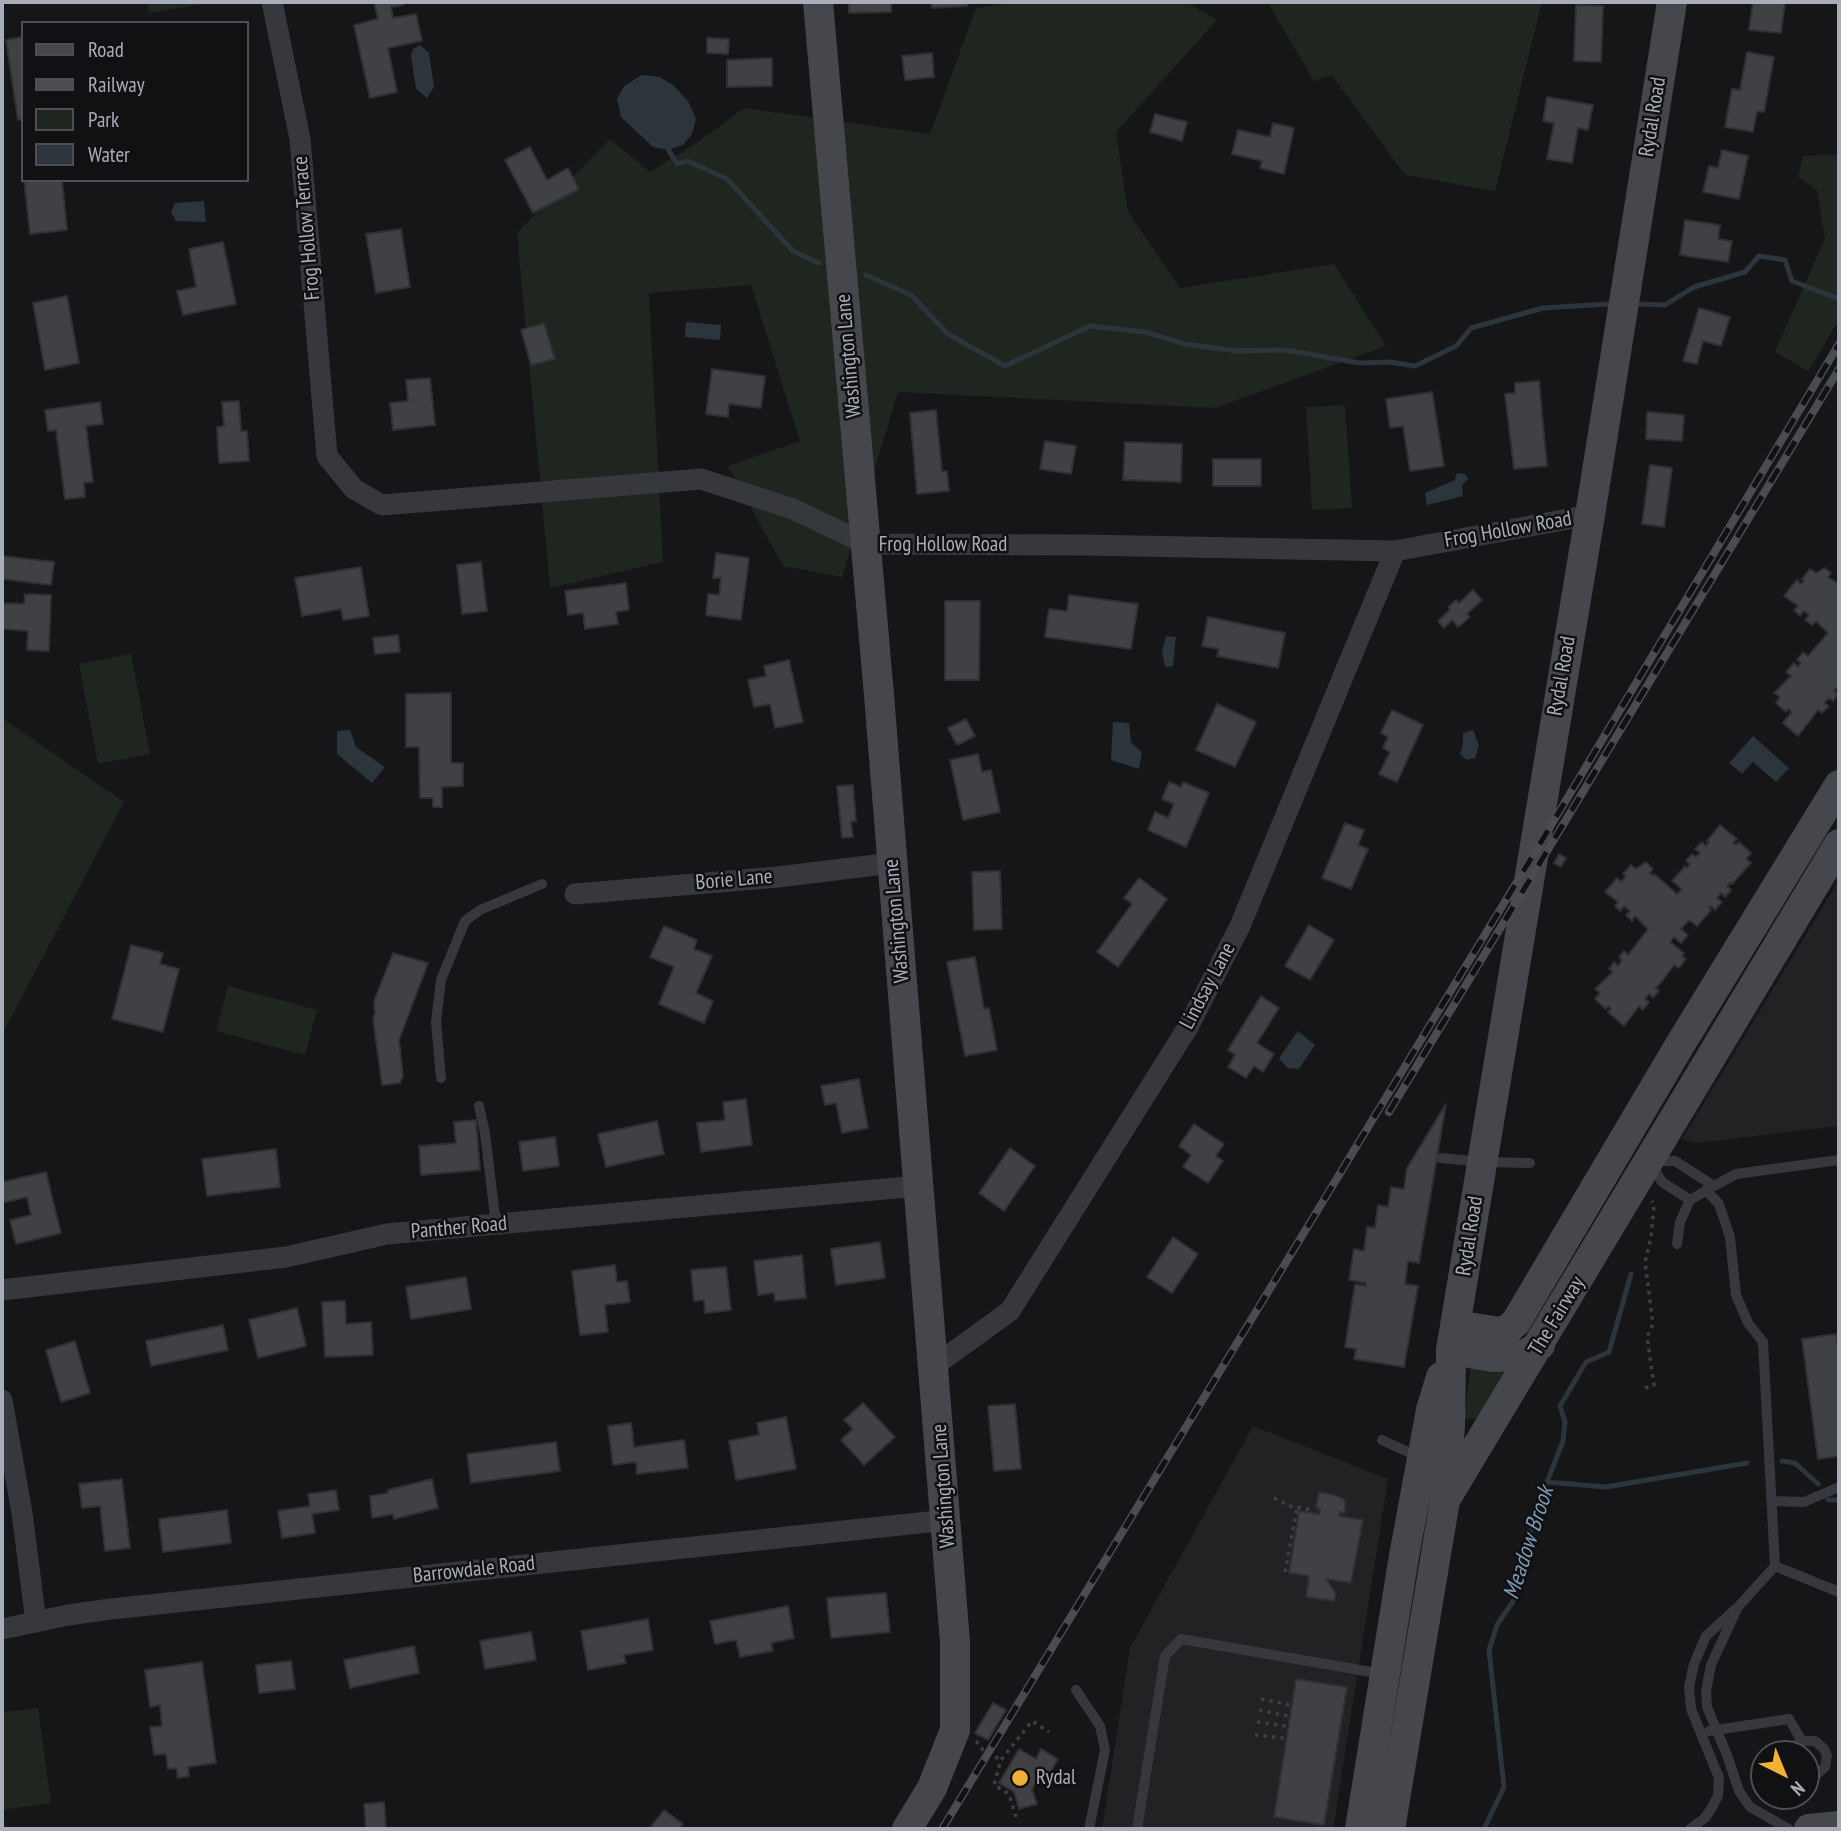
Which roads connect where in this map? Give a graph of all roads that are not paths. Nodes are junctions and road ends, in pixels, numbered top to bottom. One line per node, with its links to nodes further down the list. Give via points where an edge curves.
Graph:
1 (272, 2): 4 (street, Frog Hollow Terrace, via 300,139)
2 (818, 2): 6 (main road, Washington Lane)
3 (1672, 2): 5 (main road, Rydal Road)
4 (327, 456): 6 (street, Frog Hollow Road, via 354,489 382,505 702,479 793,509)
5 (1590, 515): 7 (street, Frog Hollow Road); 19 (main road, Rydal Road)
6 (866, 544): 7 (street, Frog Hollow Road); 10 (main road, Washington Lane)
7 (1395, 551): 29 (street, Lindsay Lane, via 1240,926 1188,1027 1010,1311)
8 (1839, 785): 15 (main road, The Fairway)
9 (1839, 844): 18 (main road, The Fairway)
10 (892, 863): 12 (street, Borie Lane); 21 (main road, Washington Lane)
11 (542, 884): 13 (lane, via 465,921 441,980 436,1022)
12 (575, 894)
13 (441, 1077)
14 (479, 1106): 24 (lane)
15 (1621, 1144): 18 (main road); 27 (main road, The Fairway, via 1516,1322 1500,1332)
16 (1441, 1158): 19 (lane)
17 (1839, 1160): 22 (lane, via 1736,1174)
18 (1649, 1161): 22 (lane, via 1675,1161); 23 (lane, via 1662,1182); 28 (main road, The Fairway)
19 (1482, 1162): 20 (lane); 27 (main road, Rydal Road)
20 (1530, 1163)
21 (918, 1186): 24 (street, Panther Road); 29 (main road, Washington Lane)
22 (1710, 1188): 23 (lane); 35 (lane, via 1730,1237 1736,1295 1748,1323 1763,1342)
23 (1690, 1200): 25 (lane, via 1679,1223)
24 (496, 1226): 26 (street, Panther Road, via 387,1234 286,1257)
25 (1677, 1244)
26 (2, 1290)
27 (1453, 1338): 28 (main road, via 1493,1357 1528,1353); 32 (main road, Rydal Road, via 1431,1410)
28 (1540, 1345): 34 (main road, The Fairway)
29 (934, 1366): 36 (main road, Washington Lane)
30 (2, 1400): 40 (street)
31 (1382, 1440): 32 (lane)
32 (1435, 1458): 34 (main road, Rydal Road); 42 (main road, Rydal Road)
33 (1839, 1488): 35 (lane, via 1804,1502)
34 (1445, 1500): 54 (main road, The Fairway)
35 (1772, 1501): 37 (lane)
36 (947, 1520): 40 (street, Barrowdale Road, via 139,1606); 50 (main road, Washington Lane, via 956,1662 955,1730 932,1788)
37 (1775, 1566): 38 (lane); 39 (lane)
38 (1839, 1592)
39 (1737, 1608): 44 (lane, via 1711,1665 1706,1691); 45 (lane, via 1706,1636 1694,1664 1689,1688)
40 (36, 1622): 41 (street, Barrowdale Road)
41 (2, 1629)
42 (1385, 1675): 52 (lane, via 1181,1639 1165,1656); 53 (main road, Rydal Road)
43 (1076, 1690): 51 (lane, via 1100,1726 1105,1750)
44 (1715, 1730): 45 (lane); 46 (lane, via 1789,1719); 56 (lane, via 1739,1791 1751,1807)
45 (1700, 1734): 55 (lane, via 1719,1778 1718,1796 1705,1818)
46 (1801, 1740)
47 (1820, 1744): 48 (lane, via 1827,1762)
48 (1820, 1773)
49 (1839, 1826): 57 (main road)
50 (907, 1829)
51 (1089, 1829)
52 (1137, 1829)
53 (1360, 1829)
54 (1390, 1829)
55 (1690, 1829)
56 (1789, 1829)
57 (1809, 1829)

